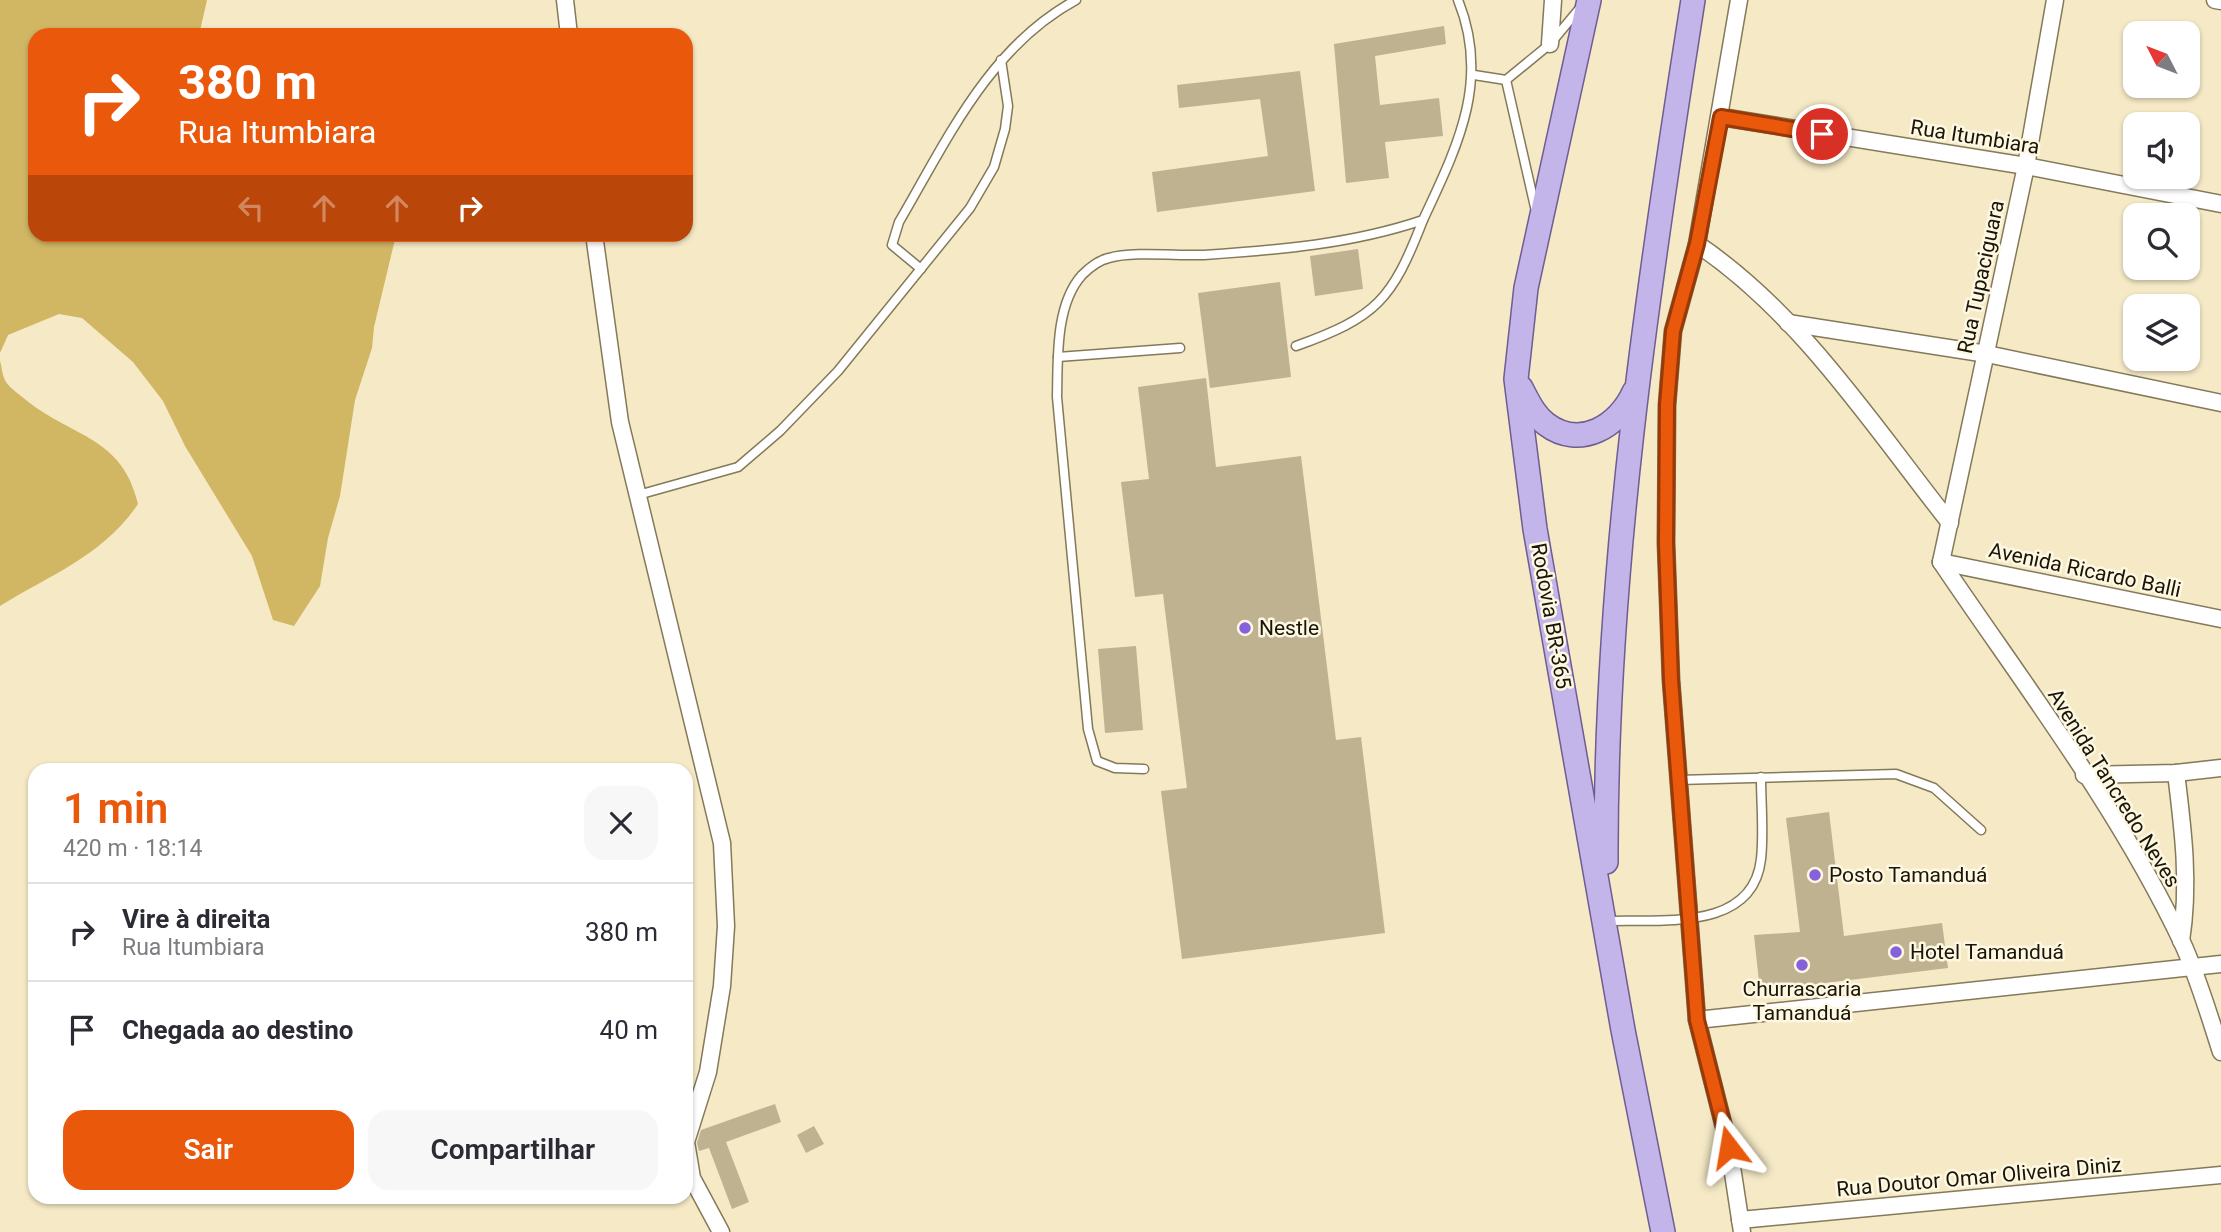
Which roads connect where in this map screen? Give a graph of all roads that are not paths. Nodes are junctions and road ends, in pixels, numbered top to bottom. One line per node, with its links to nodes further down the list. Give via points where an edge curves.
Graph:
1 (565, 0): 11 (street)
2 (1076, 0): 13 (lane, via 1023,37)
3 (1458, 0): 14 (lane)
4 (1553, 0): 12 (street)
5 (1587, 0): 12 (lane); 20 (main road, Rodovia BR-365)
6 (1693, 0): 30 (main road)
7 (1739, 0): 16 (street)
8 (2055, 0): 17 (street, Rua Tupaciguara)
9 (2215, 0): 10 (street)
10 (2221, 1)
11 (568, 28)
12 (1550, 44): 15 (lane)
13 (1001, 60): 23 (lane, via 1008,106 993,167 970,208); 23 (lane, via 974,94 894,233 892,246)
14 (1474, 75): 15 (lane); 19 (lane, via 1451,161)
15 (1506, 80): 20 (lane)
16 (1721, 117): 17 (street, Rua Itumbiara); 22 (street)
17 (2026, 166): 18 (street, Rua Itumbiara); 27 (street, Rua Tupaciguara)
18 (2221, 204)
19 (1423, 220): 25 (lane, via 1391,289 1368,312 1343,329); 28 (lane, via 1321,246 1109,257 1082,275 1070,294)
20 (1539, 227): 29 (main road, Rodovia BR-365, via 1526,288)
21 (595, 242): 32 (street, via 620,422)
22 (1697, 244): 24 (street, via 1748,282); 41 (street, via 1673,331 1667,405 1666,543)
23 (921, 269): 32 (lane, via 838,371 753,456 724,474)
24 (1788, 323): 27 (street); 33 (street)
25 (1296, 346)
26 (1180, 348): 28 (lane)
27 (1987, 355): 31 (street); 33 (street, Rua Tupaciguara)
28 (1058, 357): 37 (lane, via 1057,397 1092,751 1103,765)
29 (1516, 379): 30 (main road, via 1543,422 1574,435 1612,425); 44 (main road, Rodovia BR-365, via 1535,529)
30 (1638, 383): 44 (main road, via 1608,728)
31 (2221, 402)
32 (636, 495): 50 (street, via 722,844 726,926 722,986 708,1072)
33 (1950, 523): 34 (street, Rua Tupaciguara)
34 (1941, 562): 35 (street, Avenida Ricardo Balli); 39 (street, Avenida Tancredo Neves)
35 (2221, 619)
36 (2221, 768): 38 (street)
37 (1144, 769)
38 (2176, 773): 39 (street); 45 (street, via 2187,903)
39 (2084, 775): 45 (street, Avenida Tancredo Neves)
40 (1761, 777): 41 (lane); 42 (lane, via 1896,774 1934,788); 43 (lane, via 1757,878 1742,901 1727,910)
41 (1678, 780): 43 (street)
42 (1981, 830)
43 (1689, 919): 44 (lane); 48 (street)
44 (1606, 921): 55 (main road, Rodovia BR-365)
45 (2181, 941): 47 (street, Avenida Tancredo Neves)
46 (2221, 964): 47 (street)
47 (2192, 966): 48 (street); 49 (street, Avenida Tancredo Neves)
48 (1697, 1020): 53 (street, via 1729,1147)
49 (2221, 1052)
50 (693, 1120)
51 (2221, 1175): 53 (street, Rua Doutor Omar Oliveira Diniz)
52 (693, 1180): 54 (street)
53 (1741, 1226)
54 (721, 1232)
55 (1663, 1232)

